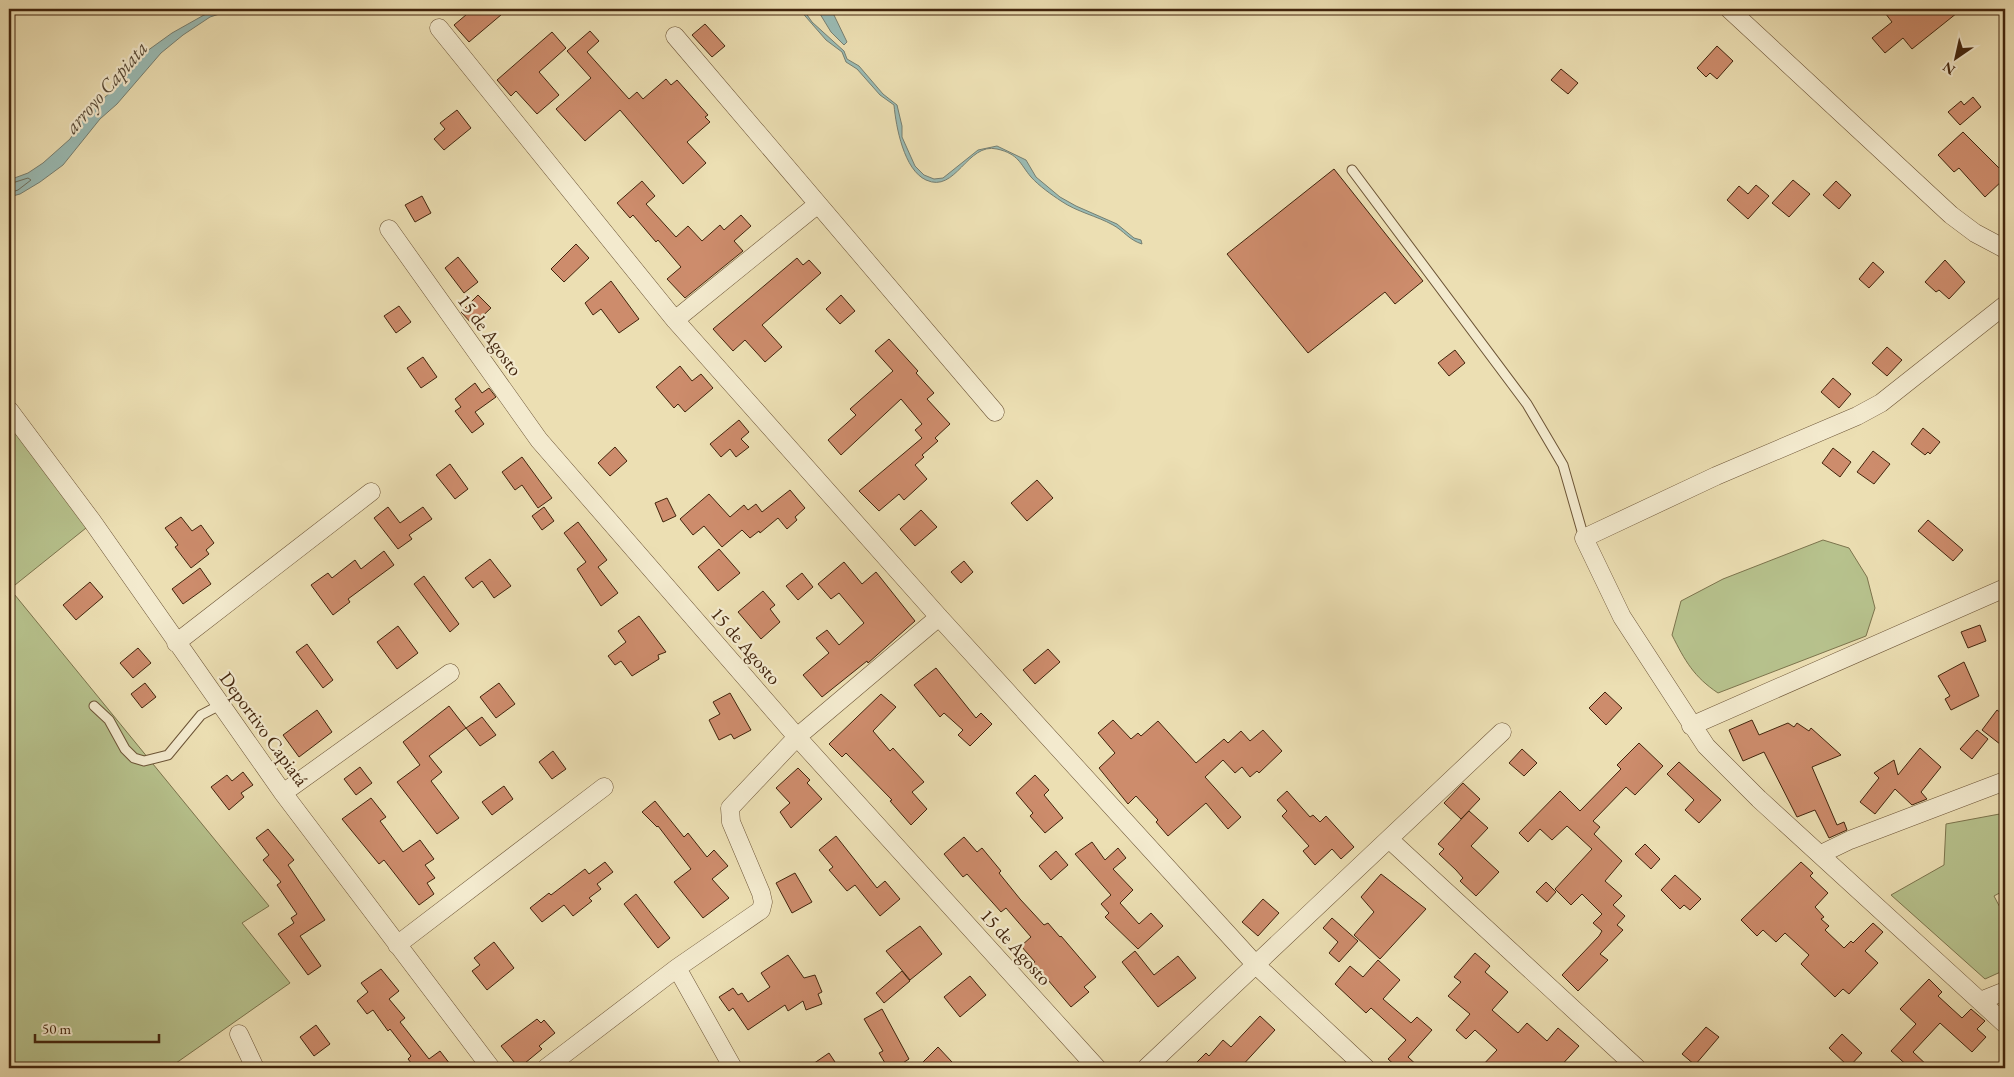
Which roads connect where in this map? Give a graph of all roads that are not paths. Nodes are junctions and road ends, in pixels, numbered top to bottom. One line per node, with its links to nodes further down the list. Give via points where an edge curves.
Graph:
1 (1729, 9): 7 (street, via 1951,215)
2 (439, 28): 9 (street)
3 (675, 36): 5 (street)
4 (1352, 170): 13 (lane, via 1546,433 1563,465)
5 (818, 204): 9 (street); 11 (street)
6 (389, 229): 22 (street, 15 de Agosto, via 540,440)
7 (2005, 249)
8 (2005, 305): 13 (street, via 1881,403)
9 (675, 320): 15 (street)
10 (9, 410): 16 (street, Deportivo Capiatá, via 92,521)
11 (995, 412)
12 (371, 492): 16 (street)
13 (1584, 538): 20 (street, via 1622,617)
14 (2005, 588): 20 (street)
15 (939, 617): 22 (street); 29 (street)
16 (176, 643): 18 (street, Deportivo Capiatá)
17 (450, 673): 25 (street)
18 (220, 705): 19 (lane, via 201,715 168,755 144,761 134,758 125,749 109,720); 25 (street, Deportivo Capiatá)
19 (94, 706)
20 (1691, 726): 27 (street, via 1722,765)
21 (1502, 732): 26 (street)
22 (797, 737): 30 (street, via 730,808 731,822 761,893 761,910); 40 (street, 15 de Agosto)
23 (2005, 781): 27 (street)
24 (604, 787): 28 (street)
25 (283, 793): 28 (street, Deportivo Capiatá)
26 (1390, 840): 29 (street); 35 (street)
27 (1821, 854): 32 (street)
28 (397, 944): 37 (street, Deportivo Capiatá)
29 (1256, 965): 41 (street); 42 (street)
30 (677, 968): 38 (street); 39 (street)
31 (2005, 990): 32 (street)
32 (1980, 1001): 33 (street)
33 (2005, 1024)
34 (239, 1034): 36 (street)
35 (1629, 1066)
36 (256, 1068)
37 (491, 1068)
38 (546, 1068)
39 (733, 1068)
40 (1097, 1068)
41 (1146, 1068)
42 (1366, 1068)

